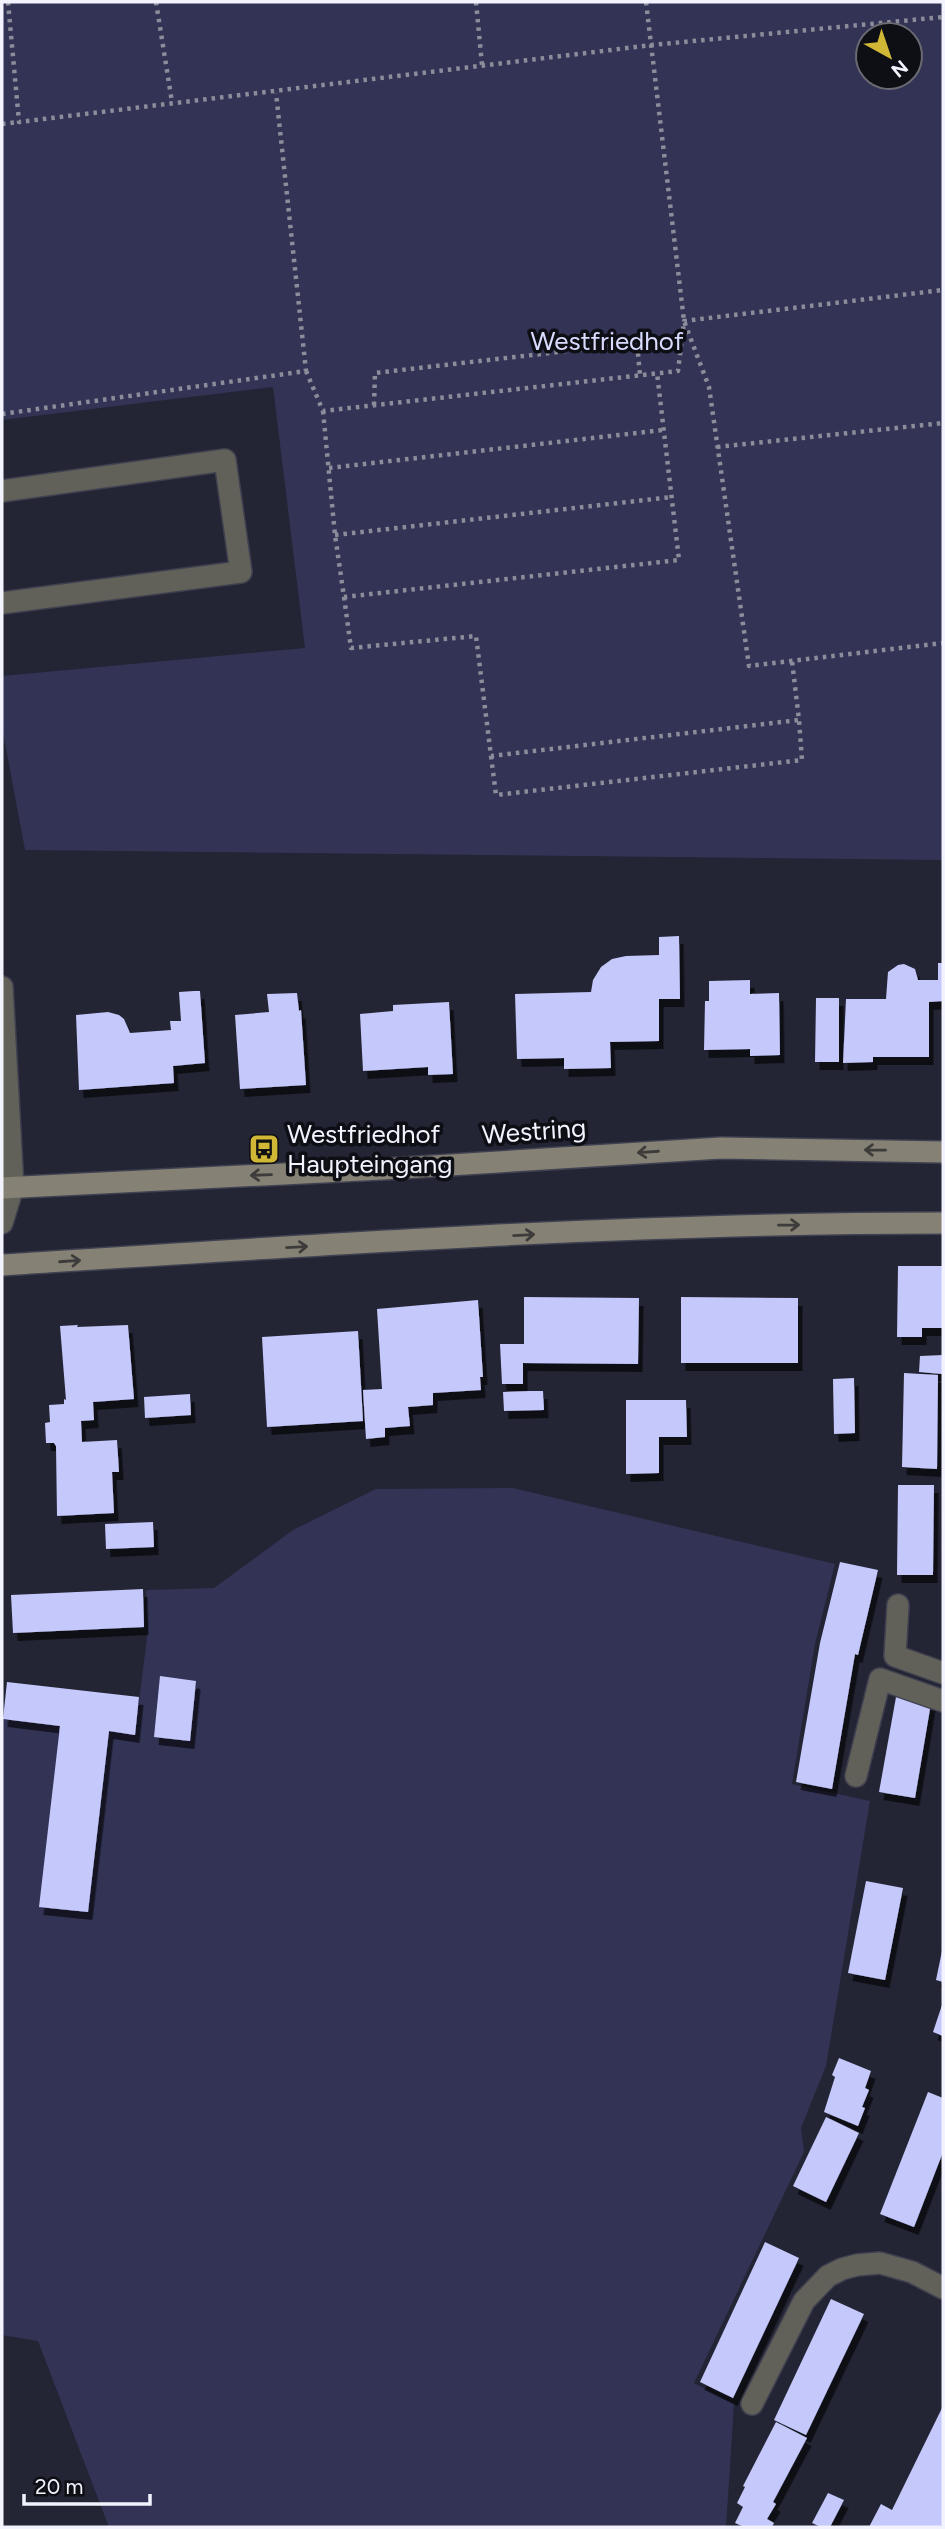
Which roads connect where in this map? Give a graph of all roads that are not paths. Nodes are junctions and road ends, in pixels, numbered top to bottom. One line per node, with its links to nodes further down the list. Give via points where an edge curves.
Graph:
1 (2, 491): 2 (street, via 225,460 241,572)
2 (2, 603)
3 (2, 986): 5 (street)
4 (943, 1152): 5 (main road, Westring, one-way to 5, via 721,1148)
5 (7, 1188): 6 (street)
6 (2, 1223)
7 (943, 1223): 8 (main road, one-way to 7, via 720,1226)
8 (2, 1265)
9 (898, 1605): 10 (street, via 895,1656)
10 (943, 1673)
11 (943, 1700): 12 (street, via 880,1679)
12 (856, 1776)
13 (943, 2288): 14 (street, via 880,2263 849,2267 828,2276 804,2301)
14 (752, 2404)

